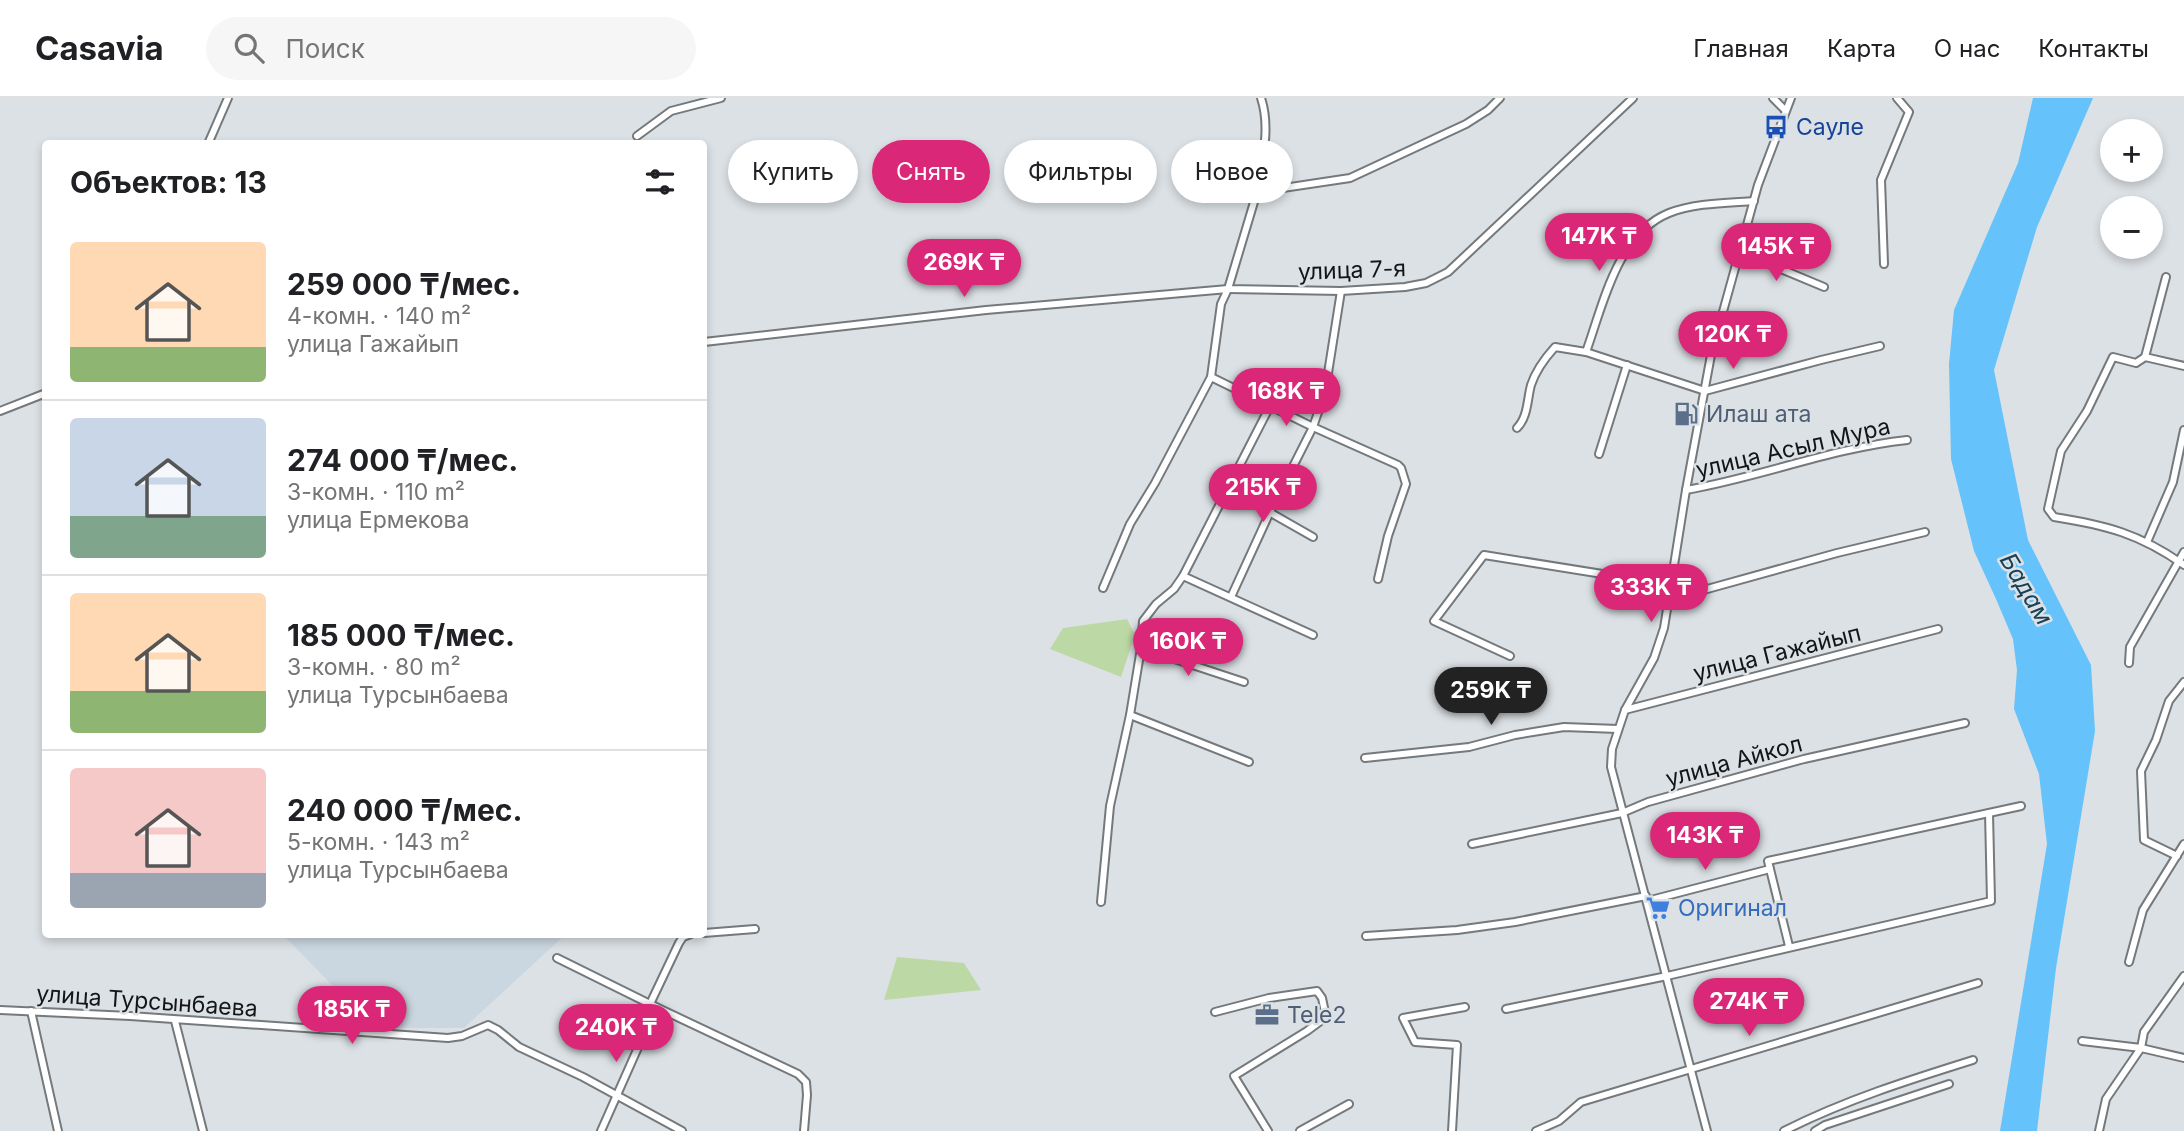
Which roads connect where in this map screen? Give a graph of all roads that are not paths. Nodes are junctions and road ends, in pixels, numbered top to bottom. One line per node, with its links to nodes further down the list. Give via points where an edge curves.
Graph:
1 (228, 98): 11 (street)
2 (721, 98): 10 (street, via 671,111)
3 (1261, 98): 12 (street)
4 (1500, 98): 13 (street, via 1466,124 1350,178)
5 (1633, 98): 21 (street, улица 7-я, via 1448,272 1416,285)
6 (1773, 98): 9 (street)
7 (1791, 98): 9 (street)
8 (1898, 98): 17 (street, via 1909,112 1881,180)
9 (1785, 110): 14 (street)
10 (637, 136)
11 (210, 140)
12 (1265, 140)
13 (1293, 186)
14 (1754, 201): 16 (street); 24 (street, via 1696,207 1651,223 1618,261)
15 (1253, 203): 20 (street)
16 (1740, 252): 19 (street); 29 (street)
17 (1884, 264)
18 (2166, 278): 25 (street)
19 (1824, 287)
20 (1228, 289): 21 (street, улица 7-я); 22 (street, улица 7-я); 28 (street)
21 (1341, 291): 33 (street, via 1325,392)
22 (707, 342)
23 (1880, 346): 29 (street)
24 (1586, 352): 26 (street); 34 (street, via 1555,347 1544,359)
25 (2144, 357): 27 (street); 43 (street, via 2136,363 2113,357 2086,414 2061,451 2048,509 2054,517 2101,525)
26 (1627, 365): 29 (street); 37 (street)
27 (2184, 366)
28 (1211, 377): 31 (street); 49 (street, via 1130,524)
29 (1705, 391): 39 (street)
30 (42, 395): 32 (street)
31 (1270, 405): 33 (street); 38 (street)
32 (0, 411)
33 (1313, 426): 40 (street); 47 (street, via 1401,468 1406,484)
34 (1517, 428)
35 (2184, 430): 43 (street, via 2173,482)
36 (1908, 440): 39 (street, улица Асыл Мура, via 1874,444)
37 (1599, 454)
38 (1227, 488): 40 (street); 46 (street)
39 (1686, 490): 48 (street)
40 (1270, 512): 42 (street); 50 (street)
41 (1925, 533): 51 (street)
42 (1313, 537)
43 (2147, 542): 45 (street)
44 (2184, 552): 45 (street)
45 (2181, 563): 56 (street, via 2130,647)
46 (1182, 576): 50 (street); 54 (street, via 1143,621)
47 (1378, 579)
48 (1671, 585): 51 (street); 55 (street, via 1485,555 1434,621)
49 (1103, 588)
50 (1230, 597): 53 (street)
51 (1669, 597): 59 (street, via 1654,658)
52 (1938, 629): 59 (street, улица Гажайып)
53 (1313, 635)
54 (1140, 649): 57 (street); 60 (street)
55 (1510, 656)
56 (2129, 663)
57 (1244, 682)
58 (2184, 682): 69 (street, via 2169,701 2141,771 2144,840)
59 (1625, 710): 62 (street)
60 (1130, 715): 64 (street); 72 (street, via 1110,806)
61 (1965, 723): 66 (street, улица Айкол, via 1804,759)
62 (1618, 729): 63 (street, via 1564,727 1469,747); 66 (street, via 1611,767)
63 (1365, 758)
64 (1249, 762)
65 (2021, 806): 67 (street)
66 (1622, 813): 68 (street, улица Айкол); 71 (street)
67 (1989, 813): 70 (street, via 1768,861); 77 (street, via 1991,901)
68 (1472, 844)
69 (2181, 851): 79 (street, via 2143,910)
70 (1770, 869): 71 (street); 77 (street)
71 (1647, 899): 75 (street, via 1457,930); 80 (street)
72 (1101, 902)
73 (755, 929): 74 (street)
74 (707, 933)
75 (1366, 936)
76 (682, 938): 83 (street)
77 (1789, 946): 80 (street)
78 (557, 958): 83 (street)
79 (2129, 962)
80 (1667, 976): 85 (street); 94 (street)
81 (2184, 976): 91 (street, via 2144,1032)
82 (1978, 983): 94 (street)
83 (653, 1006): 96 (street); 102 (street, via 798,1074 806,1082)
84 (1465, 1007): 105 (street, via 1402,1018 1415,1042 1457,1045)
85 (1506, 1009)
86 (0, 1010): 87 (street, улица Турсынбаева)
87 (31, 1011): 89 (street, улица Турсынбаева); 98 (street)
88 (1215, 1012): 103 (street, via 1317,990 1322,998 1325,1017 1234,1076)
89 (175, 1021): 96 (street, улица Турсынбаева, via 448,1038 488,1025 519,1047); 99 (street)
90 (2082, 1041): 91 (street)
91 (2141, 1048): 92 (street); 110 (street, via 2106,1099)
92 (2184, 1058)
93 (1973, 1060): 108 (street, via 1900,1082)
94 (1691, 1070): 106 (street, via 1581,1102 1559,1121); 107 (street)
95 (1949, 1084): 109 (street)
96 (617, 1095): 100 (street); 101 (street, улица Турсынбаева)
97 (1349, 1104): 104 (street)
98 (58, 1131)
99 (203, 1131)
100 (601, 1131)
101 (682, 1131)
102 (804, 1131)
103 (1268, 1131)
104 (1300, 1131)
105 (1452, 1131)
106 (1536, 1131)
107 (1707, 1131)
108 (1784, 1131)
109 (1815, 1131)
110 (2099, 1131)

